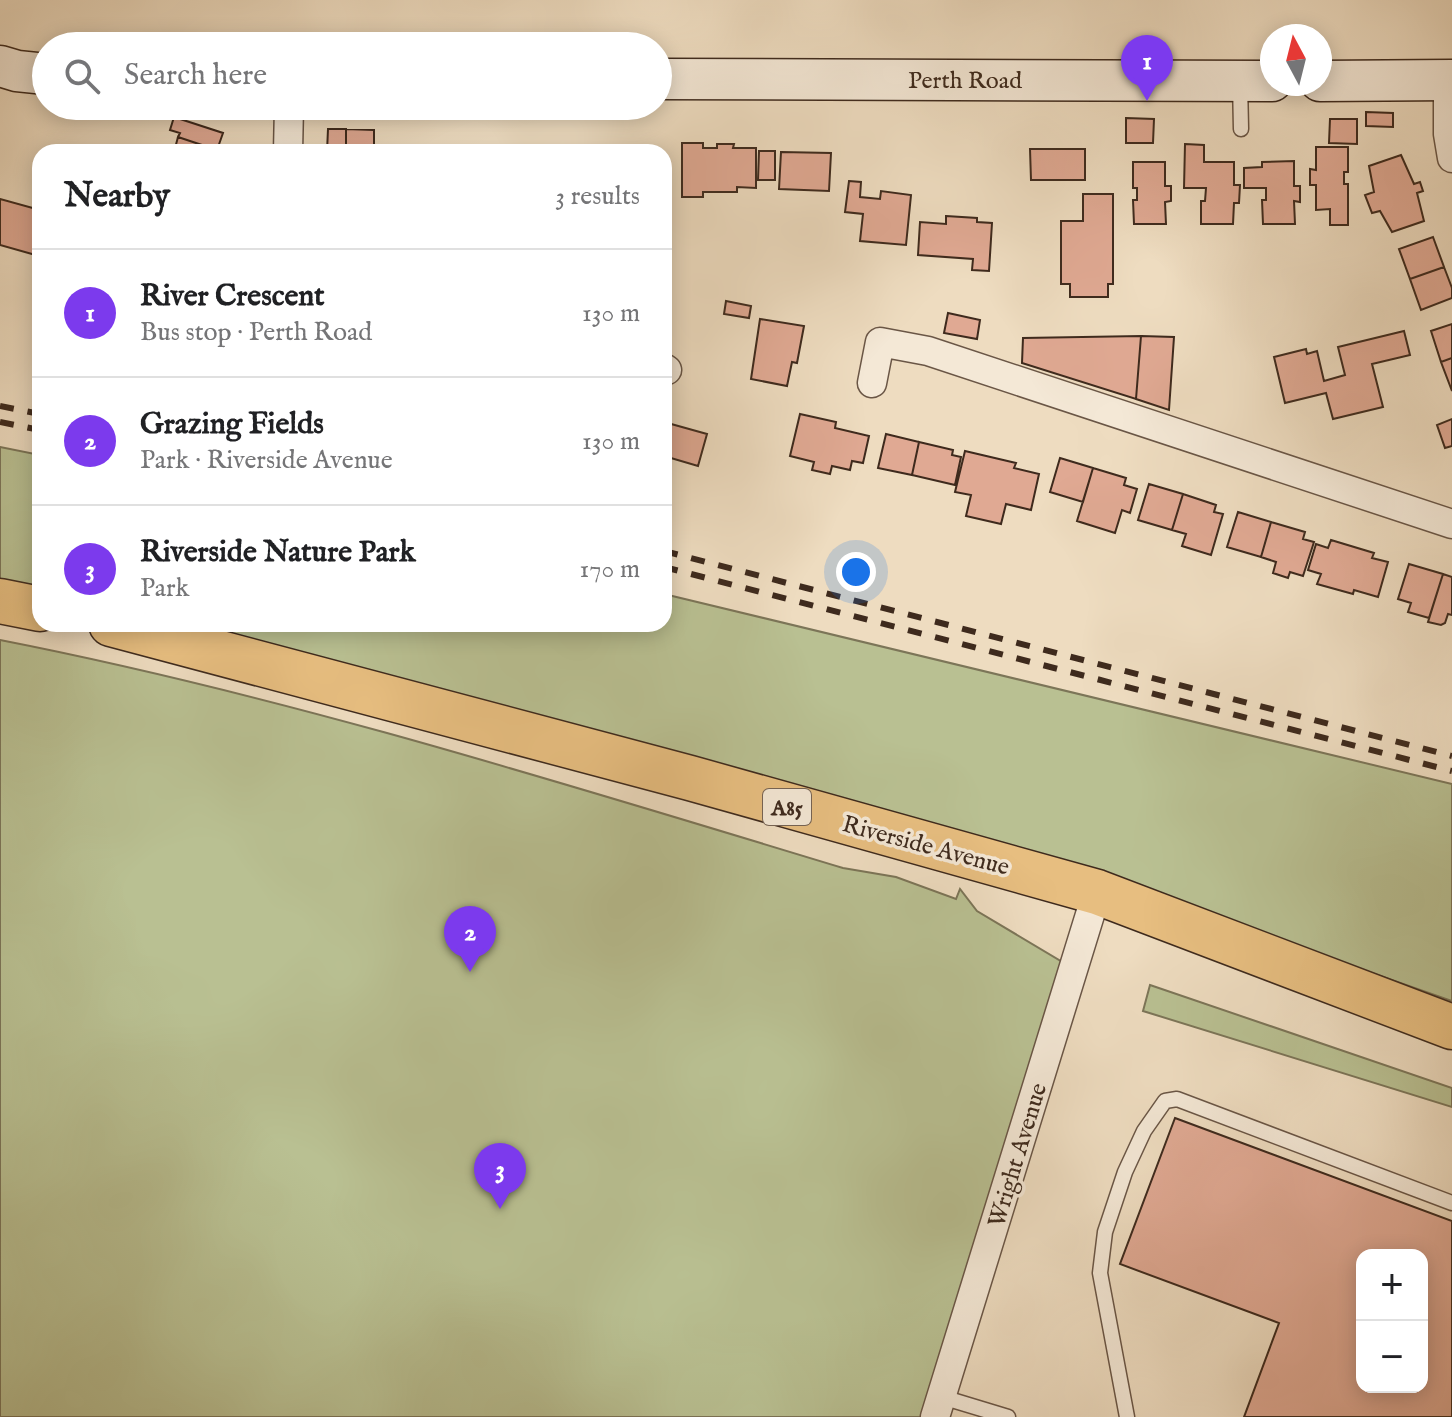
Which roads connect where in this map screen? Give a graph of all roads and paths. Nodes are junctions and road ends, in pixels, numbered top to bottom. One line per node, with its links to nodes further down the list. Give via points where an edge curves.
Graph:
1 (0, 66): 2 (street)
2 (32, 73)
3 (672, 79): 5 (street, Perth Road)
4 (1450, 80): 6 (street); 10 (street)
5 (1256, 81): 8 (lane)
6 (1332, 81)
7 (289, 120): 9 (street)
8 (1241, 129)
9 (288, 144)
10 (1452, 158)
11 (872, 383): 12 (street, via 880,342 928,351)
12 (1452, 524)
13 (0, 601): 14 (main road)
14 (32, 607)
15 (141, 632): 16 (main road, Riverside Avenue / A85)
16 (1097, 892): 17 (main road, Riverside Avenue / A85); 19 (street, Wright Avenue)
17 (1452, 1027)
18 (1452, 1203): 21 (lane, via 1177,1099 1165,1101 1125,1172 1105,1232 1100,1273)
19 (938, 1407): 20 (lane)
20 (1008, 1417)
21 (1127, 1417)

